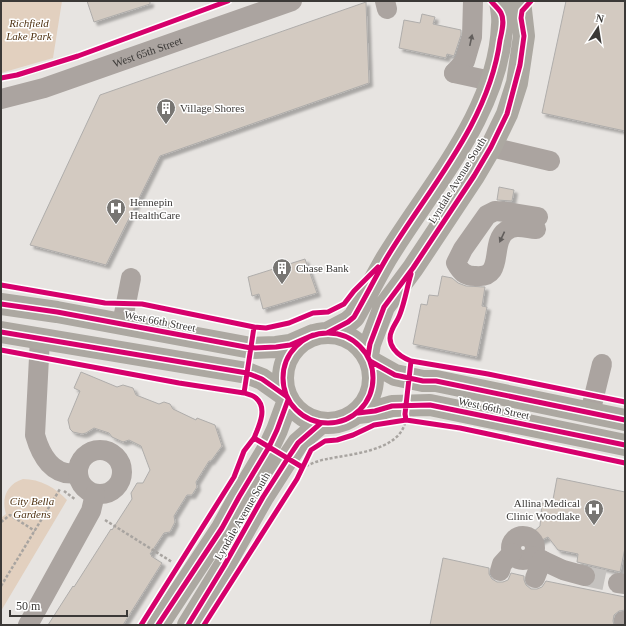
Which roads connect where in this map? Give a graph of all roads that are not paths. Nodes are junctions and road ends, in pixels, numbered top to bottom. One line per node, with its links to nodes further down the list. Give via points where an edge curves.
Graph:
1 (292, 1): 6 (street, West 65th Street, via 44,88)
2 (473, 1): 5 (street, one-way to 2, via 454,74 465,61 472,37)
3 (500, 1): 5 (main road, Lyndale Avenue South, via 503,24)
4 (520, 1): 7 (main road, Lyndale Avenue South, via 524,36 519,71 507,114)
5 (491, 81): 13 (main road, Lyndale Avenue South, via 462,141 387,258 354,317)
6 (1, 99)
7 (491, 147): 8 (street); 15 (main road, Lyndale Avenue South, one-way to 7, via 370,344 384,306 474,176)
8 (550, 161)
9 (131, 278): 11 (street)
10 (1, 304): 11 (main road, West 66th Street)
11 (122, 324): 13 (main road, West 66th Street, via 251,348 276,347)
12 (1, 332): 14 (main road)
13 (320, 334): 15 (main road, via 339,334 351,339 361,346); 17 (main road, via 300,342 290,353 284,367 283,382)
14 (40, 338): 17 (main road, via 247,373 262,380); 23 (street, via 36,435 39,449 49,464 68,474)
15 (369, 359): 18 (main road, via 374,380 367,402); 19 (main road, West 66th Street, via 395,375)
16 (602, 364): 19 (street)
17 (287, 398): 21 (main road, via 306,418); 25 (main road, Lyndale Avenue South, via 269,447)
18 (358, 413): 21 (main road, via 347,420); 22 (main road, West 66th Street, via 392,406 406,417 430,405)
19 (590, 413): 20 (main road, West 66th Street)
20 (625, 420)
21 (322, 423): 28 (main road, Lyndale Avenue South, via 298,443 298,462 263,497)
22 (625, 445)
23 (77, 473): 24 (street); 24 (street, via 81,460 92,451 106,451 118,460 122,474 116,488)
24 (93, 502): 29 (street)
25 (208, 548): 28 (main road, via 187,603); 30 (main road, Lyndale Avenue South)
26 (500, 571): 27 (street, via 502,564 512,553 513,541 524,535 536,544 537,565)
27 (585, 576)
28 (190, 624)
29 (28, 625)
30 (158, 625)

